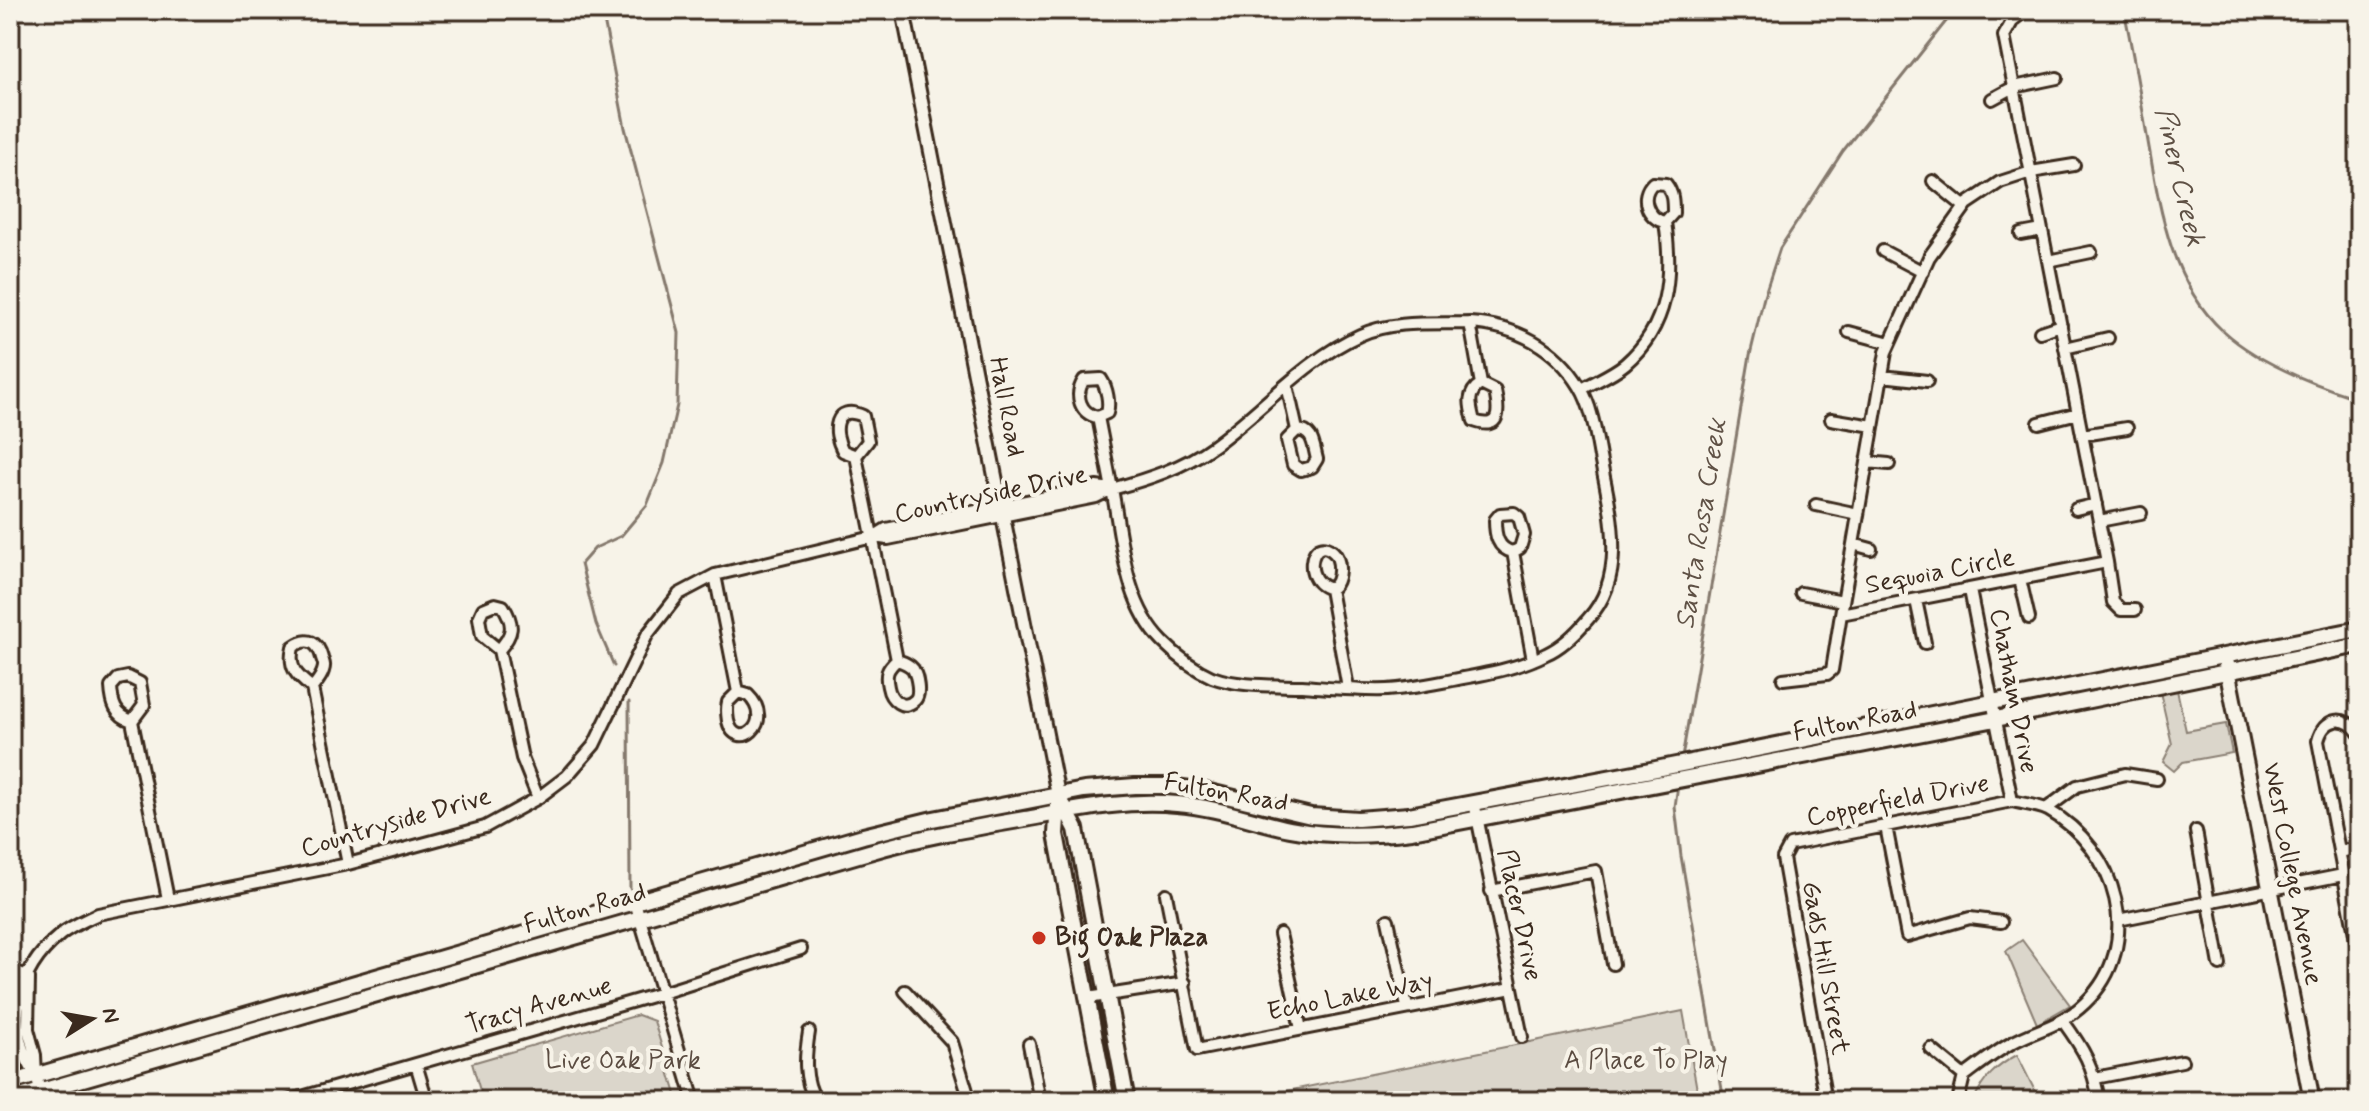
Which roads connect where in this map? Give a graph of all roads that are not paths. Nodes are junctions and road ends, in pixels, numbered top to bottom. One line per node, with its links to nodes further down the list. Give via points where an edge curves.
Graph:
1 (903, 10): 44 (street, Hall Road)
2 (2026, 10): 4 (street, via 2004,36)
3 (2057, 78): 4 (street)
4 (2014, 87): 5 (street); 7 (street)
5 (1992, 99)
6 (2074, 165): 7 (street, Sequoia Circle)
7 (2031, 172): 9 (street, Sequoia Circle, via 2000,182); 11 (street)
8 (1933, 181): 9 (street)
9 (1965, 207): 16 (street, Sequoia Circle)
10 (1665, 222): 28 (street, via 1669,273 1651,332 1624,364)
11 (2042, 230): 12 (street); 15 (street)
12 (2021, 234)
13 (1883, 251): 16 (street)
14 (2091, 252): 15 (street)
15 (2048, 261): 18 (street)
16 (1923, 272): 22 (street, Sequoia Circle)
17 (1470, 323): 26 (street); 27 (street, Countryside Drive, via 1415,324 1360,335 1335,346); 28 (street, Countryside Drive, via 1535,340)
18 (2061, 325): 20 (street); 23 (street)
19 (1849, 332): 22 (street)
20 (2040, 332)
21 (2108, 338): 23 (street)
22 (1890, 343): 24 (street, Sequoia Circle)
23 (2065, 348): 29 (street)
24 (1882, 376): 25 (street); 33 (street, Sequoia Circle)
25 (1927, 381)
26 (1481, 384)
27 (1287, 385): 35 (street); 40 (street, Countryside Drive, via 1211,448 1179,466)
28 (1582, 389): 69 (street, via 1615,533 1610,577 1590,617 1564,643)
29 (2078, 413): 32 (street); 36 (street)
30 (1098, 417): 40 (street)
31 (1831, 419): 33 (street)
32 (2039, 423)
33 (1873, 426): 38 (street, Sequoia Circle)
34 (2127, 428): 36 (street)
35 (1297, 430)
36 (2082, 435): 41 (street)
37 (856, 456): 48 (street)
38 (1867, 462): 39 (street); 46 (street, Sequoia Circle)
39 (1889, 464)
40 (1112, 489): 44 (street, Countryside Drive, via 1096,497); 73 (street, via 1140,611 1175,653 1229,681)
41 (2096, 504): 43 (street); 47 (street)
42 (1816, 505): 46 (street)
43 (2076, 509)
44 (1003, 511): 48 (street, Countryside Drive, via 888,539); 81 (street, Hall Road)
45 (2141, 513): 47 (street)
46 (1858, 514): 49 (street, Sequoia Circle)
47 (2099, 521): 52 (street)
48 (873, 537): 53 (street, Countryside Drive); 68 (street)
49 (1853, 544): 50 (street); 59 (street, Sequoia Circle)
50 (1871, 549)
51 (1513, 552): 69 (street)
52 (2107, 562): 54 (street, Sequoia Circle); 60 (street, via 2113,602 2121,610)
53 (715, 575): 74 (street); 82 (street, Countryside Drive, via 679,594 647,635 594,745)
54 (2020, 579): 56 (street, Sequoia Circle); 62 (street)
55 (1330, 589): 73 (street)
56 (1970, 590): 58 (street, Sequoia Circle); 75 (street, Chatham Drive)
57 (1801, 593): 59 (street)
58 (1916, 600): 61 (street, Sequoia Circle); 64 (street)
59 (1843, 601): 61 (street, Sequoia Circle)
60 (2135, 610)
61 (1841, 614): 71 (street, via 1832,670)
62 (2029, 618)
63 (2359, 629): 67 (main road, Fulton Road)
64 (1925, 643)
65 (2359, 645): 70 (main road, Fulton Road)
66 (499, 650): 82 (street, via 522,758)
67 (2224, 656): 70 (main road, West College Avenue); 75 (main road, Fulton Road)
68 (897, 660)
69 (1533, 660): 73 (street, via 1419,686)
70 (2228, 672): 76 (main road, Fulton Road); 95 (main road, West College Avenue)
71 (1783, 679)
72 (312, 688): 93 (street)
73 (1348, 688)
74 (738, 692)
75 (1993, 703): 76 (street, Chatham Drive); 79 (main road, Fulton Road, via 1716,758)
76 (1996, 719): 79 (main road, Fulton Road, via 1710,774); 83 (street, Chatham Drive)
77 (132, 721): 98 (street)
78 (2359, 733): 92 (street, via 2353,725 2337,721 2323,728 2318,741)
79 (1655, 777): 84 (main road, Fulton Road); 87 (main road, Fulton Road)
80 (2157, 779): 85 (street, via 2125,774 2077,786)
81 (1058, 795): 84 (main road, Fulton Road, via 1168,786 1299,814 1358,819); 86 (main road); 99 (main road, Fulton Road, via 890,829)
82 (538, 798): 93 (street, Countryside Drive, via 485,827)
83 (2012, 801): 85 (street, Copperfield Drive); 88 (street, Copperfield Drive)
84 (1474, 802): 87 (street, Placer Drive)
85 (2046, 809): 103 (street, Copperfield Drive, via 2097,852 2112,883)
86 (1062, 812): 87 (main road, Fulton Road, via 1118,804 1176,804 1289,829 1349,836 1402,833); 101 (main road, Fulton Road, via 904,842); 116 (main road, via 1076,829); 117 (main road, via 1056,834)
87 (1477, 819): 96 (street, Placer Drive)
88 (1886, 826): 90 (street, Copperfield Drive); 104 (street, via 1907,936 1970,918)
89 (2196, 831): 100 (street)
90 (1790, 845): 142 (street, Gads Hill Street, via 1783,858)
91 (2359, 848): 92 (street)
92 (2339, 852): 94 (street)
93 (348, 864): 98 (street, Countryside Drive)
94 (2343, 875): 95 (street); 107 (street)
95 (2271, 889): 100 (street); 145 (main road, West College Avenue)
96 (1491, 891): 108 (street, via 1596,871); 113 (street, Placer Drive)
97 (1166, 894): 112 (street)
98 (168, 899): 111 (street, Countryside Drive, via 98,914 62,933)
99 (635, 902): 101 (street); 127 (main road, Fulton Road)
100 (2208, 902): 103 (street); 109 (street)
101 (640, 918): 115 (street); 131 (main road, Fulton Road)
102 (1388, 920): 118 (street)
103 (2118, 920): 119 (street, Copperfield Drive, via 2117,946 2106,979)
104 (2001, 922)
105 (1280, 934): 120 (street)
106 (801, 949): 115 (street, Tracy Avenue)
107 (2359, 955)
108 (1613, 964)
109 (2220, 965)
110 (10, 970): 111 (street)
111 (28, 976): 127 (street, Countryside Drive, via 17,1001 35,1055)
112 (1185, 983): 116 (street); 120 (street, Echo Lake Way, via 1197,1050)
113 (1512, 988): 118 (street, Echo Lake Way); 122 (street, Placer Drive)
114 (905, 991): 138 (street, via 952,1042)
115 (662, 993): 126 (street, Tracy Avenue); 136 (street)
116 (1107, 996): 117 (street); 141 (main road)
117 (1088, 998): 140 (main road)
118 (1407, 1007): 120 (street, Echo Lake Way)
119 (2063, 1021): 128 (street, Copperfield Drive, via 2011,1043); 129 (street, via 2085,1051)
120 (1301, 1029)
121 (809, 1032): 137 (street, via 804,1061)
122 (1522, 1037)
123 (1029, 1044): 139 (street)
124 (1931, 1049): 128 (street)
125 (2182, 1061): 129 (street)
126 (416, 1064): 132 (street, Tracy Avenue); 135 (street)
127 (36, 1076): 130 (main road, Fulton Road); 131 (street, Countryside Drive)
128 (1964, 1076): 143 (street)
129 (2095, 1078): 144 (street)
130 (10, 1083)
131 (41, 1096): 133 (main road, Fulton Road)
132 (313, 1097): 134 (street, Tracy Avenue)
133 (10, 1100)
134 (288, 1101)
135 (427, 1101)
136 (694, 1101)
137 (816, 1101)
138 (970, 1101)
139 (1040, 1101)
140 (1107, 1101)
141 (1127, 1101)
142 (1826, 1101)
143 (1958, 1101)
144 (2099, 1101)
145 (2312, 1101)

